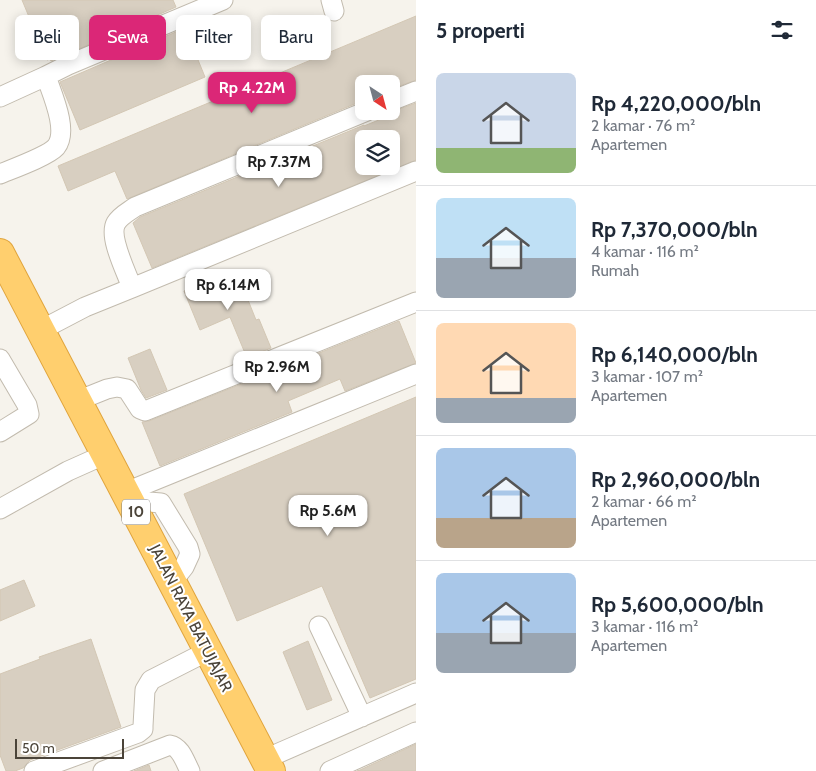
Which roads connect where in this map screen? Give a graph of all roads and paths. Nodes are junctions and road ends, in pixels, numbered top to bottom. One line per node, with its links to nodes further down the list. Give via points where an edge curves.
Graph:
1 (223, 0): 2 (lane)
2 (46, 76): 4 (lane); 8 (lane, via 62,134 56,147)
3 (416, 91): 5 (lane)
4 (0, 97)
5 (400, 97)
6 (355, 116): 10 (lane, via 135,207 121,217 114,232)
7 (416, 171): 10 (lane)
8 (0, 174)
9 (0, 253): 12 (highway, JALAN RAYA BATUJAJAR / 10)
10 (132, 288): 12 (lane)
11 (416, 302): 15 (lane, via 145,411 140,409 127,389 118,387)
12 (41, 330): 15 (highway, JALAN RAYA BATUJAJAR / 10)
13 (0, 359): 16 (lane, via 29,412)
14 (416, 374): 18 (lane, via 147,482)
15 (77, 401): 17 (highway, JALAN RAYA BATUJAJAR / 10)
16 (0, 432)
17 (106, 454): 18 (highway, JALAN RAYA BATUJAJAR / 10); 19 (lane)
18 (130, 500): 21 (highway, JALAN RAYA BATUJAJAR / 10)
19 (0, 509)
20 (319, 626): 23 (lane)
21 (208, 651): 25 (highway, JALAN RAYA BATUJAJAR / 10); 27 (lane, via 151,680 145,690 143,729)
22 (416, 693): 23 (lane)
23 (362, 717): 25 (lane)
24 (416, 732): 26 (lane)
25 (268, 765)
26 (332, 770)
27 (34, 771)
28 (103, 771): 29 (lane, via 173,745)
29 (190, 771)

